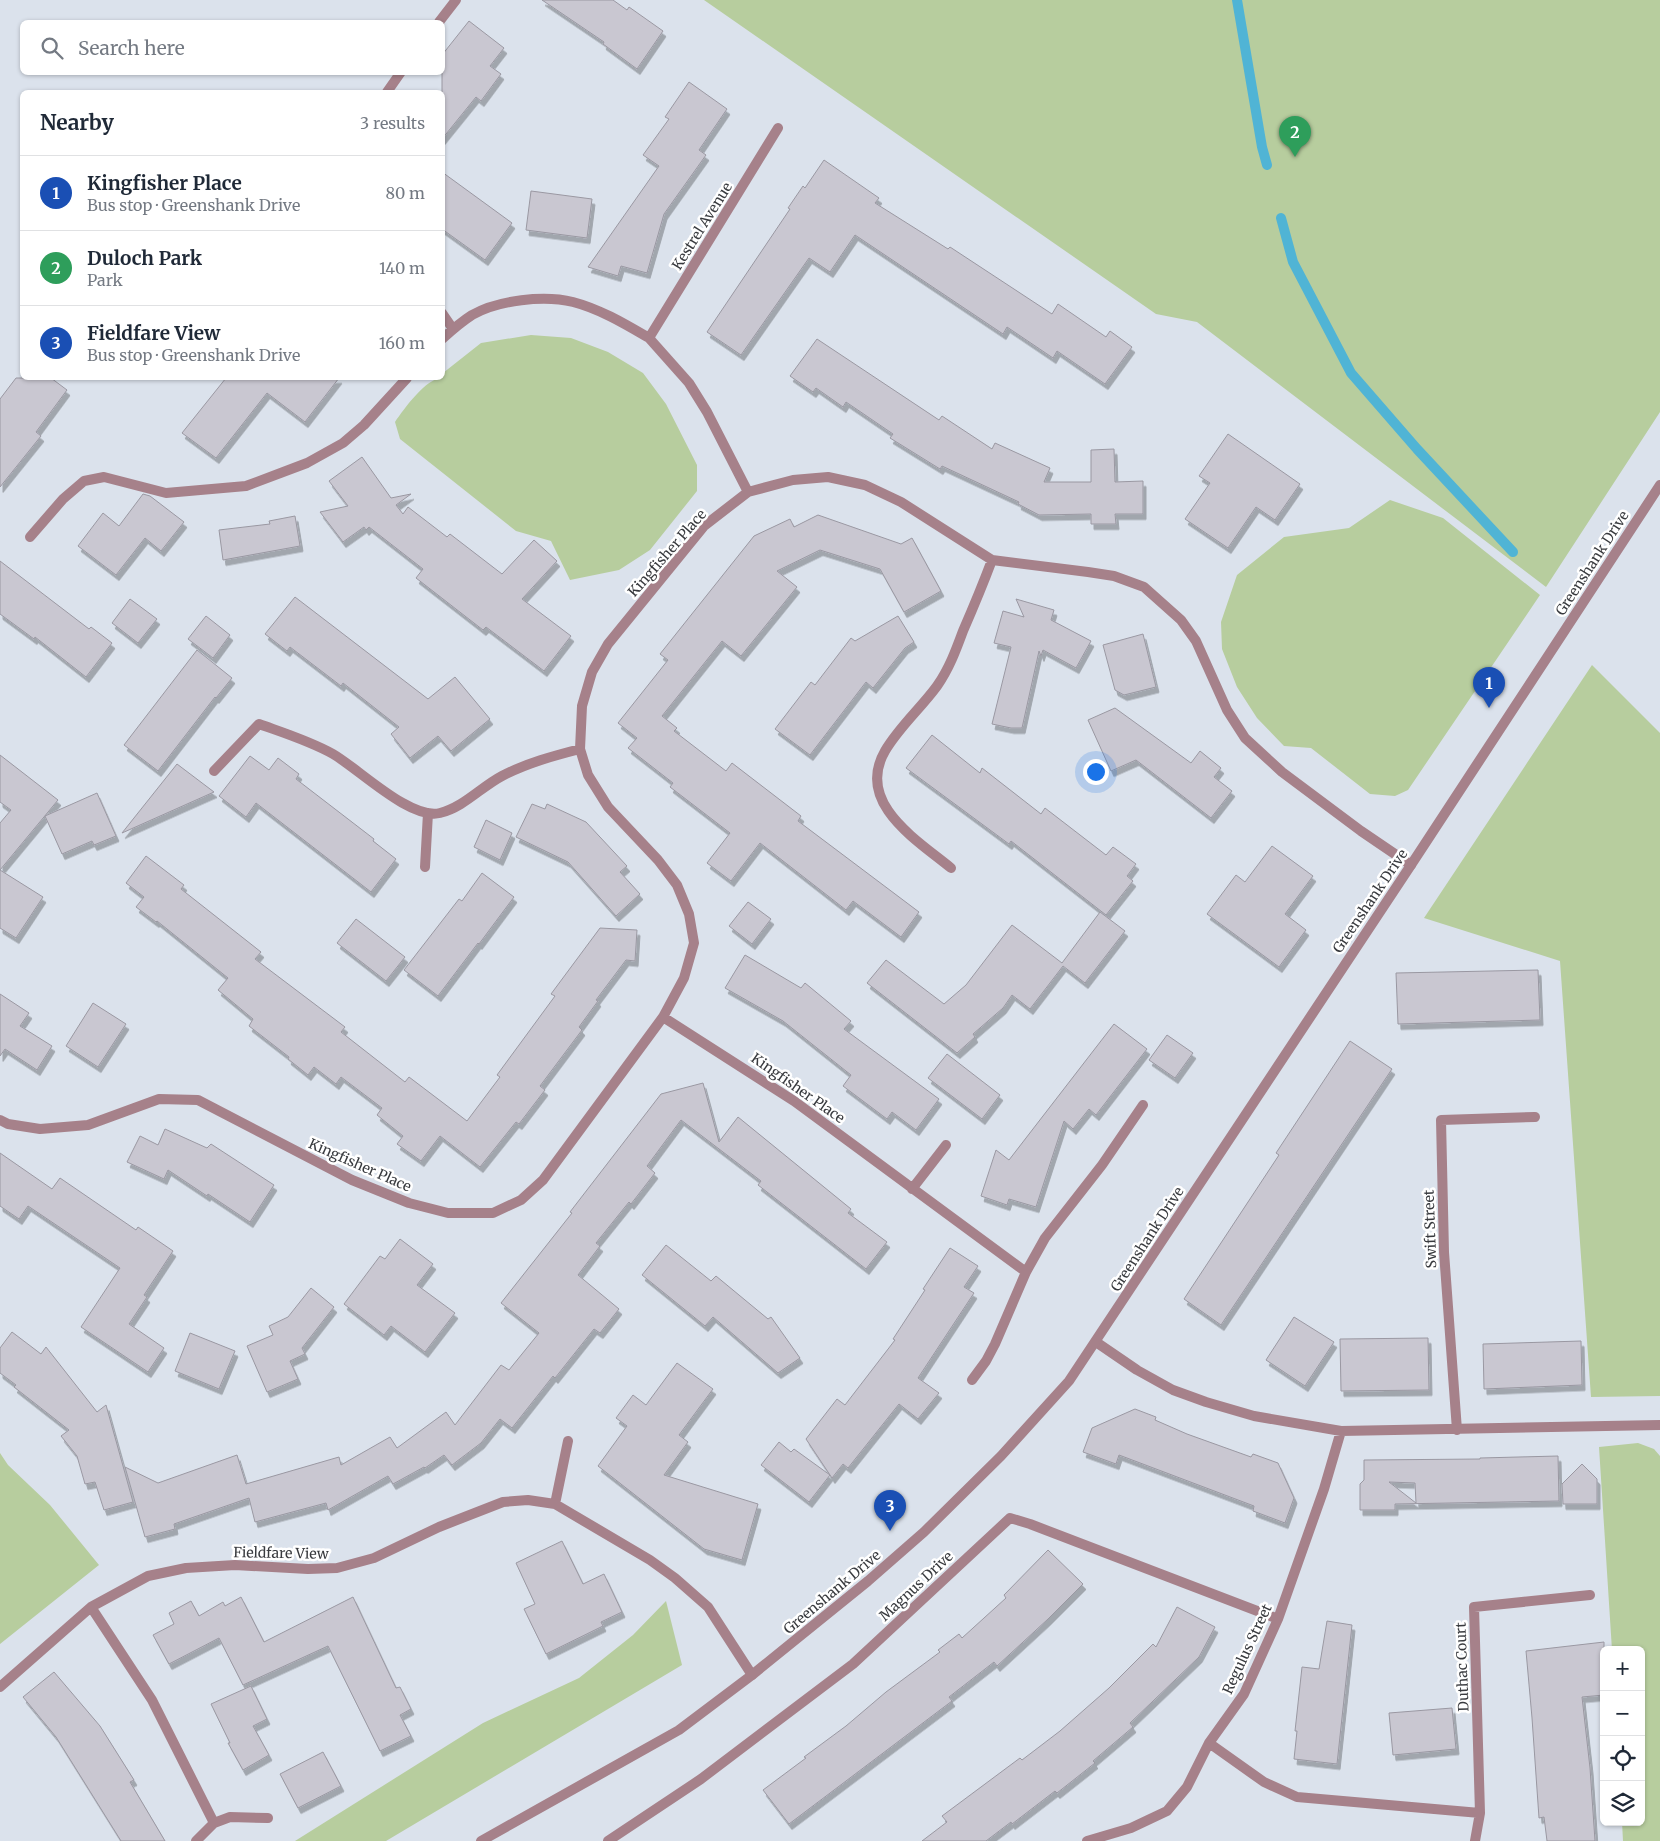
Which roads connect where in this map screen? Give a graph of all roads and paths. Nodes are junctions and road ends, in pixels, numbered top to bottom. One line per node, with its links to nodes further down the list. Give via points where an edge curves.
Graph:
1 (456, 0): 2 (street)
2 (441, 20)
3 (399, 75): 4 (street)
4 (388, 90)
5 (778, 128): 9 (street, Kestrel Avenue)
6 (445, 317): 7 (street)
7 (453, 329): 8 (street); 9 (street, via 473,315 497,306 537,298 572,302 616,319)
8 (445, 336)
9 (649, 338): 12 (street, via 688,383 707,412)
10 (405, 380): 13 (street, via 343,443 307,463 246,486 166,493 104,477 84,481 63,498)
11 (1660, 485): 18 (street, Greenshank Drive)
12 (748, 492): 14 (street, Kingfisher Place, via 792,480 828,477 865,485 901,502); 15 (street, Kingfisher Place, via 704,526 608,644 592,672 582,706)
13 (30, 537)
14 (992, 560): 18 (street, Kingfisher Place, via 1114,576 1144,587 1182,620 1196,641 1227,710 1245,738 1282,772); 20 (street, via 950,665 884,752 877,774 881,801 900,826)
15 (580, 749): 17 (street, via 521,766 499,777 458,806 440,813); 21 (street, Kingfisher Place, via 588,775 608,807 677,885 689,914 694,943 684,978)
16 (214, 771): 17 (street, via 259,724 317,745 398,800)
17 (428, 813): 19 (street)
18 (1411, 865): 28 (street, Greenshank Drive)
19 (425, 867)
20 (951, 868)
21 (663, 1017): 24 (street, Kingfisher Place, via 543,1180 521,1200 493,1213 448,1213 409,1203 352,1180 198,1100 159,1099 88,1126 40,1129); 26 (street, Kingfisher Place, via 794,1101)
22 (1143, 1105): 27 (street, via 1046,1238)
23 (1535, 1118): 31 (street, Swift Street, via 1441,1120 1444,1252)
24 (0, 1120)
25 (946, 1145): 26 (street)
26 (912, 1188): 27 (street, Kingfisher Place)
27 (1026, 1272): 29 (street, via 995,1344)
28 (1096, 1342): 32 (street, via 1173,1390 1206,1402 1254,1416); 38 (street, Greenshank Drive, via 1069,1381 924,1532)
29 (972, 1380)
30 (1660, 1424): 31 (street)
31 (1457, 1430): 32 (street)
32 (1341, 1431): 37 (street, Regulus Street)
33 (568, 1441): 34 (street)
34 (555, 1504): 36 (street, Fieldfare View, via 528,1500 503,1502 439,1527 374,1558 337,1568 235,1565 186,1568 148,1576); 38 (street, Fieldfare View, via 676,1578 708,1607)
35 (1590, 1595): 41 (street, Duthac Court, via 1474,1607)
36 (91, 1607): 39 (street, Fieldfare View); 43 (street, via 152,1700)
37 (1278, 1619): 40 (street, Regulus Street, via 1244,1694); 46 (street, Magnus Drive, via 1010,1518 853,1664 701,1778)
38 (752, 1675): 45 (street, Greenshank Drive, via 679,1730)
39 (0, 1687)
40 (1209, 1743): 41 (street, via 1264,1782 1297,1797); 47 (street, Regulus Street, via 1188,1787 1167,1811 1131,1828)
41 (1480, 1813): 48 (street, Duthac Court)
42 (268, 1818): 43 (street, via 230,1817)
43 (214, 1823): 44 (street)
44 (196, 1841)
45 (481, 1841)
46 (608, 1841)
47 (1087, 1841)
48 (1475, 1841)

